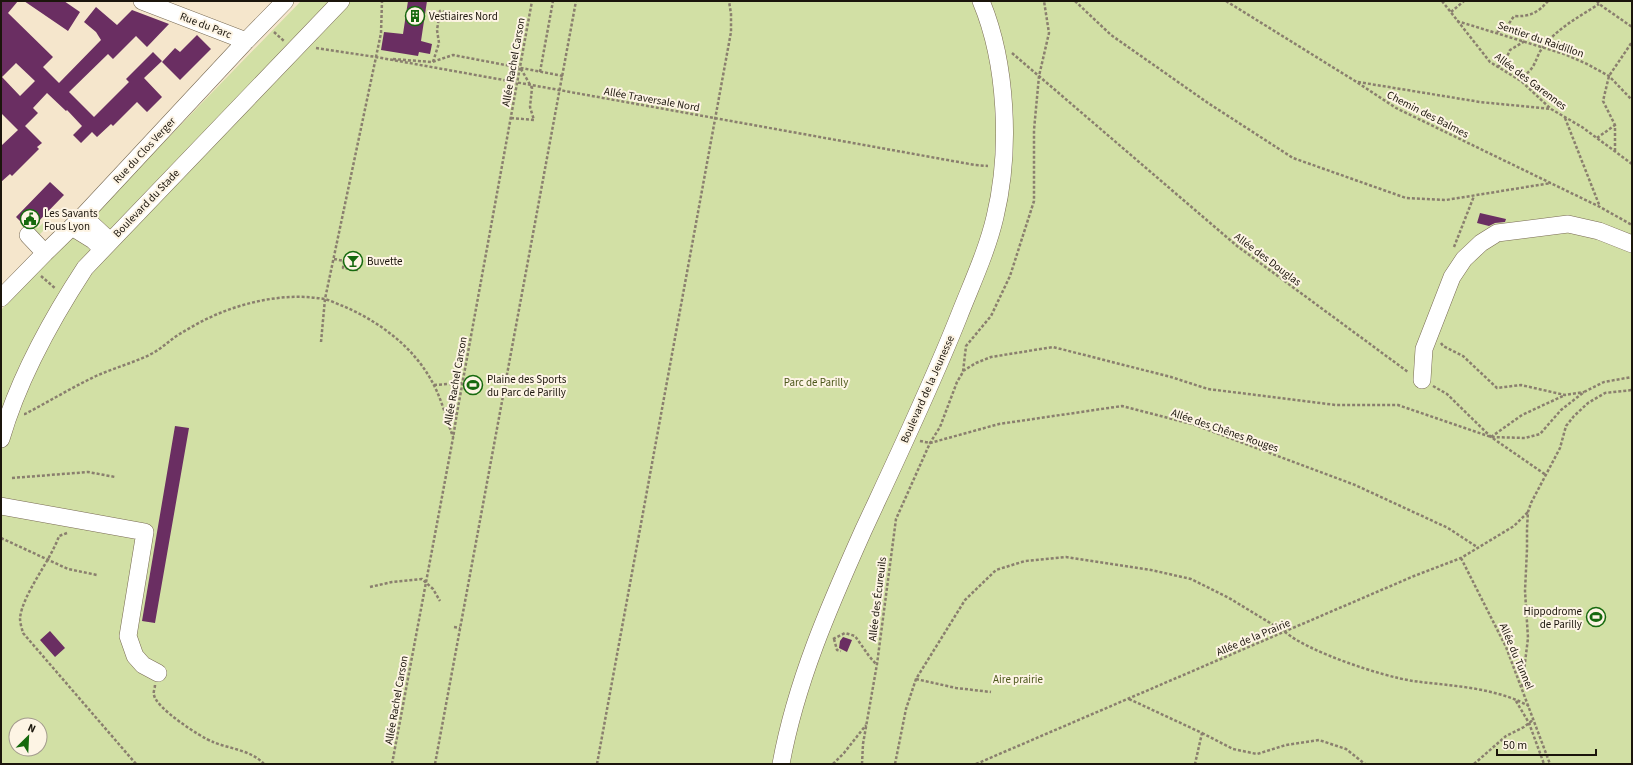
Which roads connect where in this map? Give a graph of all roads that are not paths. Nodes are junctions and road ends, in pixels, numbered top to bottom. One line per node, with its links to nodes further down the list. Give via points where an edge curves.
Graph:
1 (142, 1): 5 (street, Rue du Parc)
2 (285, 1): 5 (street, Rue du Clos Verger)
3 (341, 1): 9 (street, Boulevard du Stade, via 291,43)
4 (981, 1): 16 (street, Boulevard de la Jeunesse, via 993,37 1002,92 1005,135 996,215 986,249 934,378 837,588 826,636 797,696)
5 (246, 41): 6 (street, Rue du Clos Verger)
6 (78, 221): 9 (street); 10 (street, Rue du Clos Verger)
7 (28, 235): 10 (street)
8 (1632, 244): 12 (street, via 1599,231 1568,224 1497,233 1481,243 1464,259 1452,277 1424,349)
9 (106, 245): 13 (street, Boulevard du Stade, via 85,268 66,297 30,366)
10 (45, 253): 11 (street, Rue du Clos Verger)
11 (1, 298)
12 (1422, 380)
13 (1, 440)
14 (1, 506): 15 (street, via 145,532 128,636 135,656 143,665)
15 (158, 673)
16 (781, 764)

